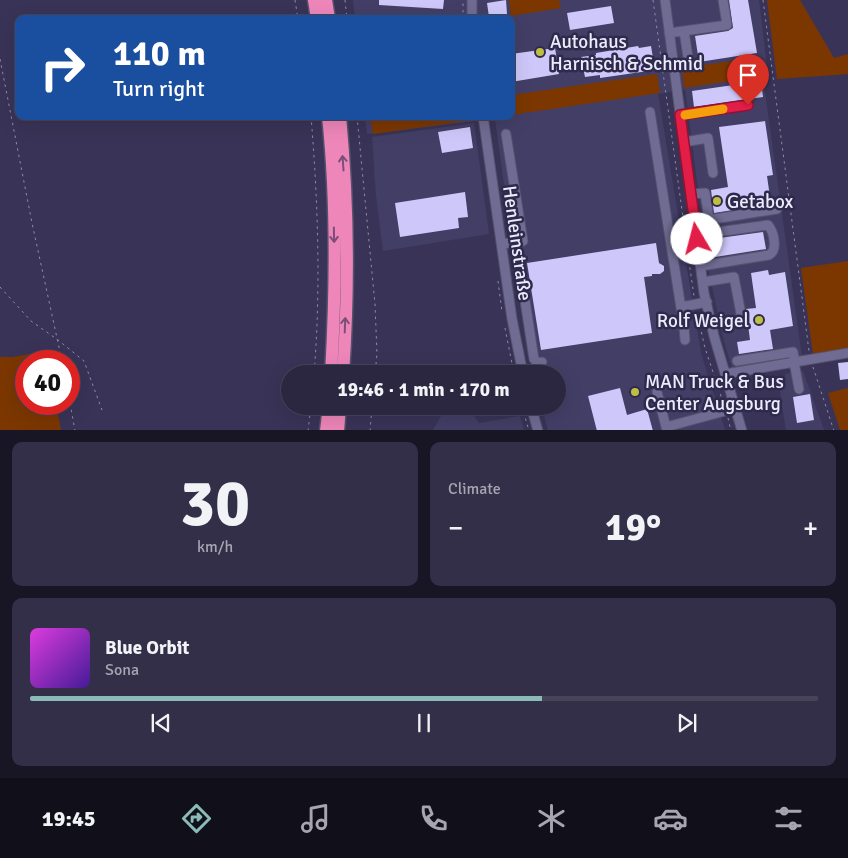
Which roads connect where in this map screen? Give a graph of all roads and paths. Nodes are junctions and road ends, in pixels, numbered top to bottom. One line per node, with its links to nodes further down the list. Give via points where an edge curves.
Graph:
1 (295, 0): 9 (path)
2 (324, 0): 10 (highway); 11 (highway)
3 (345, 0): 12 (path)
4 (463, 0): 13 (path)
5 (472, 0): 14 (street)
6 (665, 0): 16 (street)
7 (723, 0): 15 (street, via 727,25)
8 (763, 0): 49 (path)
9 (297, 15)
10 (318, 15)
11 (328, 15)
12 (347, 15)
13 (463, 15)
14 (472, 15)
15 (684, 31): 16 (street); 18 (street)
16 (669, 33): 21 (street)
17 (0, 59): 44 (path)
18 (689, 64)
19 (748, 105): 21 (street)
20 (650, 112): 36 (street)
21 (680, 115): 28 (street)
22 (311, 120): 53 (path, via 319,256)
23 (328, 120): 54 (highway, one-way to 54, via 335,233)
24 (340, 120): 55 (highway, one-way to 24, via 346,242)
25 (357, 120): 56 (path, via 375,304)
26 (484, 120): 37 (street, Henleinstraße)
27 (506, 134): 35 (street, via 523,241)
28 (684, 142): 29 (street, via 708,138); 30 (street)
29 (713, 174)
30 (691, 194): 32 (street, via 706,193); 33 (street)
31 (777, 209): 32 (street)
32 (709, 220): 33 (street)
33 (695, 222): 34 (street)
34 (697, 237): 36 (street); 38 (street); 38 (street, via 768,225 772,232 774,249 769,255)
35 (516, 242): 37 (street); 51 (street, via 534,359)
36 (671, 243): 42 (street)
37 (502, 244): 57 (street, Henleinstraße)
38 (701, 266): 39 (street)
39 (703, 282): 41 (street); 43 (street, via 734,277)
40 (0, 287): 44 (path, via 31,321)
41 (706, 302): 42 (street); 59 (street)
42 (681, 307): 45 (street, via 681,328)
43 (741, 314)
44 (58, 340): 46 (path); 63 (path, via 84,361)
45 (685, 340)
46 (60, 350)
47 (848, 353): 49 (street)
48 (761, 357): 50 (street); 52 (street, via 793,352); 58 (street)
49 (810, 360): 52 (street); 80 (path)
50 (737, 361)
51 (542, 362)
52 (794, 362): 58 (street); 60 (street)
53 (314, 365)
54 (331, 365)
55 (343, 365)
56 (375, 365)
57 (521, 365)
58 (763, 368): 59 (street)
59 (725, 374): 62 (street)
60 (799, 389)
61 (657, 392): 71 (street)
62 (736, 408): 71 (street); 79 (street)
63 (102, 410)
64 (72, 415): 72 (path)
65 (310, 415): 73 (path)
66 (328, 415): 74 (highway)
67 (339, 415): 75 (highway)
68 (371, 415): 76 (path)
69 (525, 415): 77 (path)
70 (534, 415): 78 (street)
71 (667, 429)
72 (75, 430)
73 (308, 430)
74 (326, 430)
75 (338, 430)
76 (370, 430)
77 (529, 430)
78 (538, 430)
79 (742, 430)
80 (834, 430)

